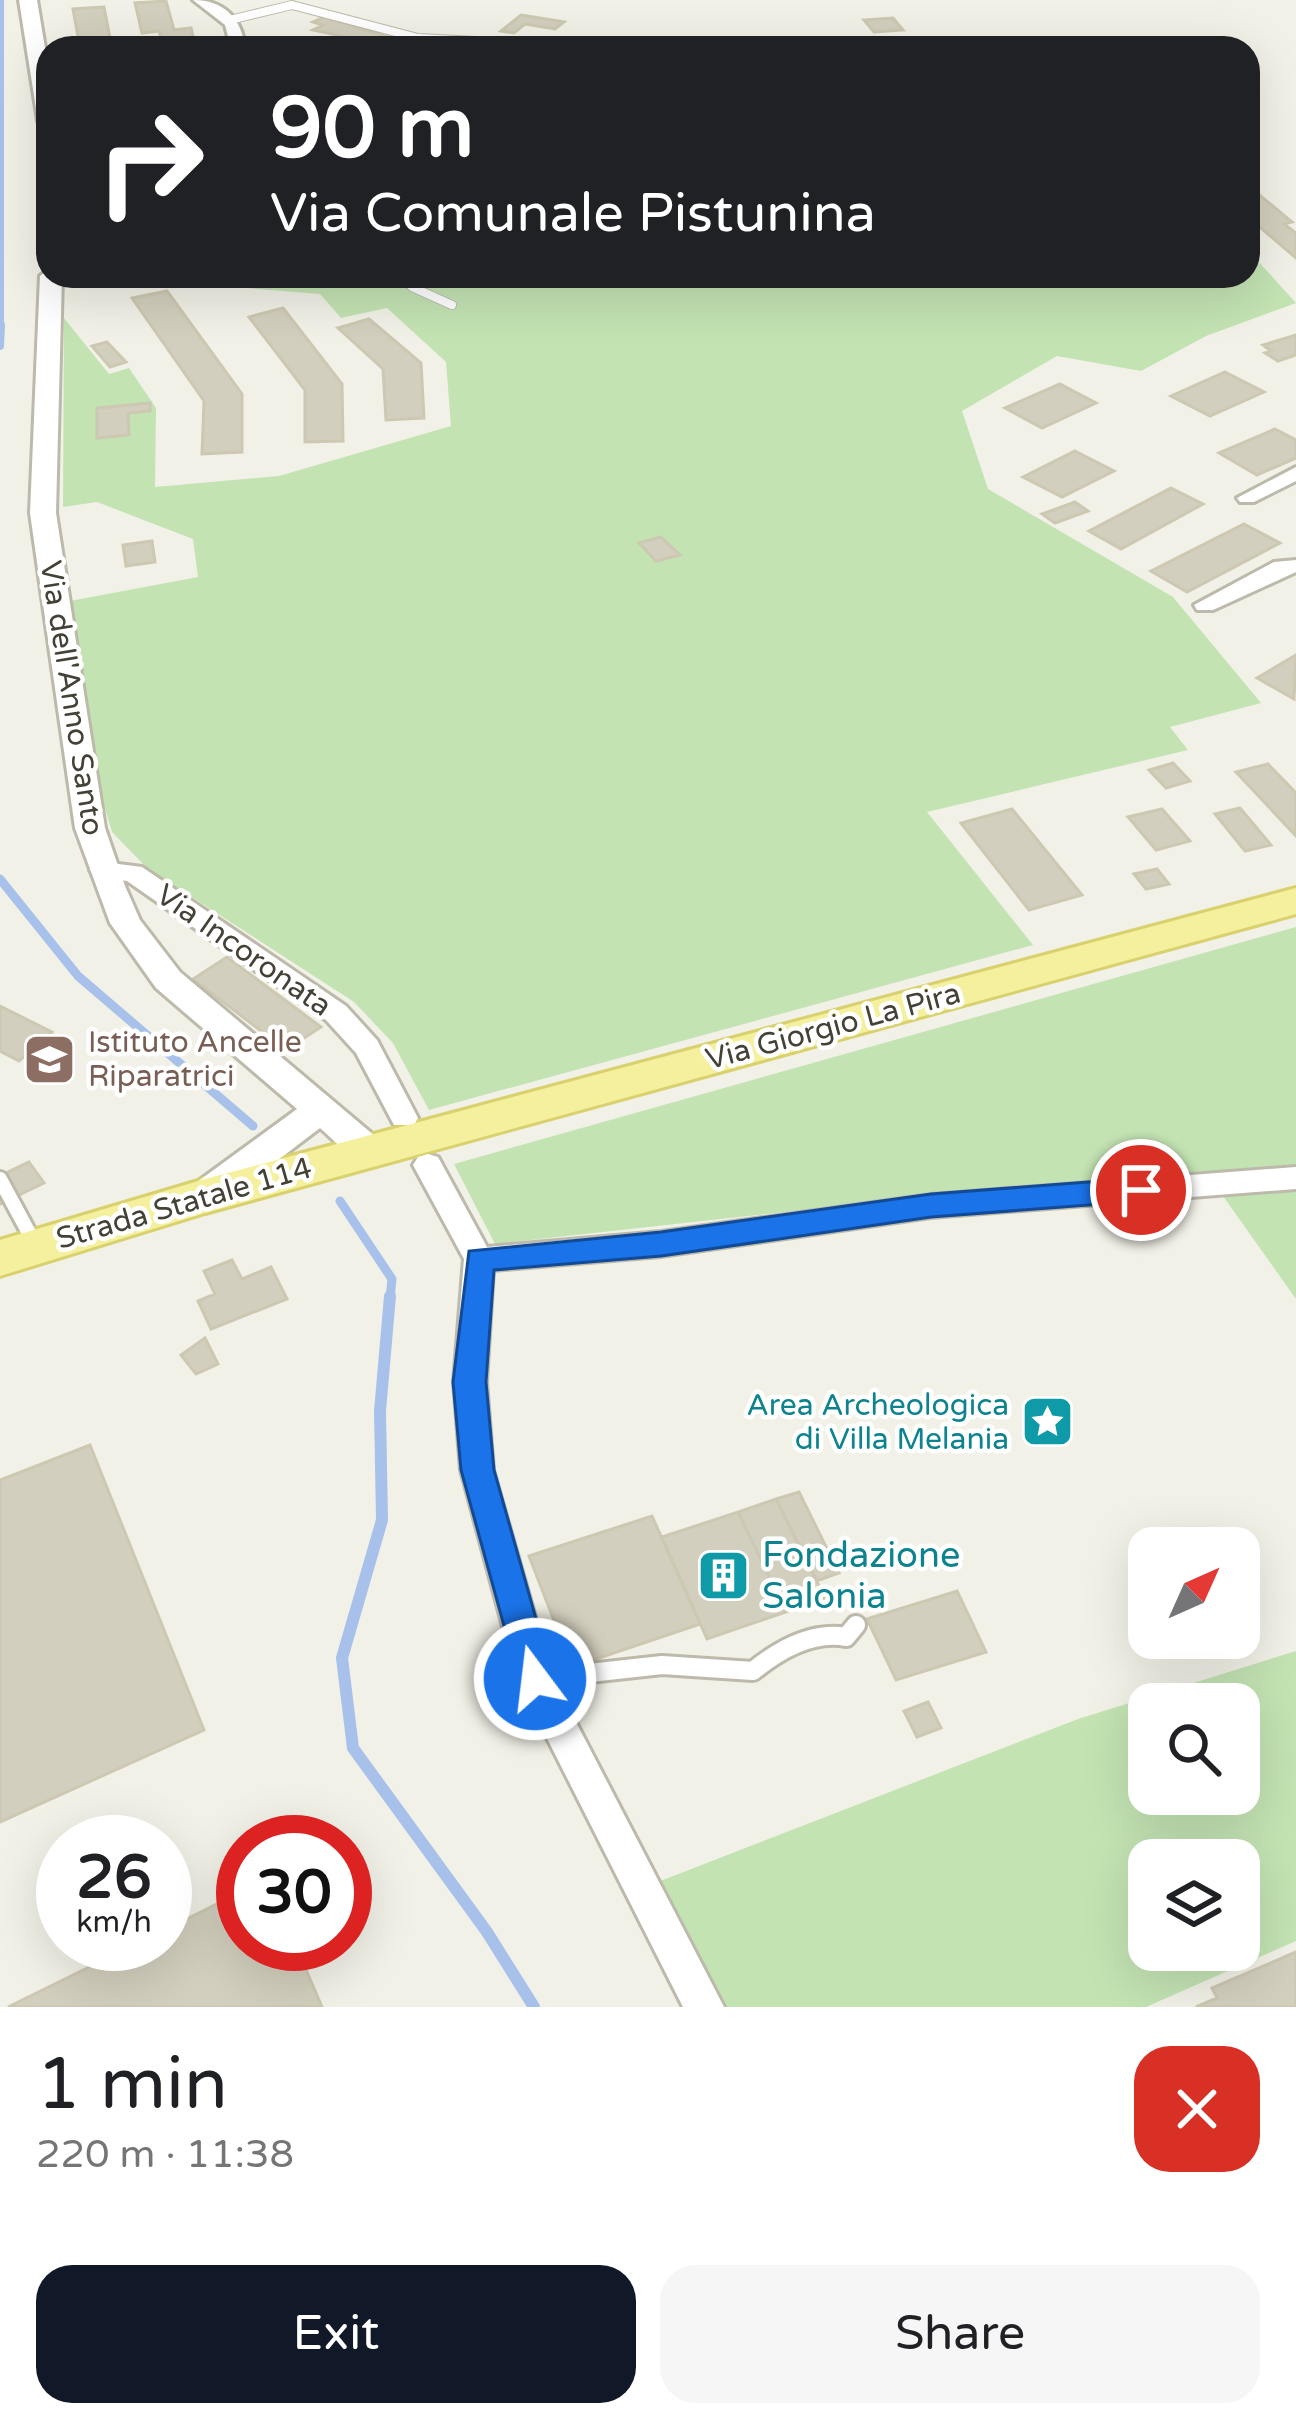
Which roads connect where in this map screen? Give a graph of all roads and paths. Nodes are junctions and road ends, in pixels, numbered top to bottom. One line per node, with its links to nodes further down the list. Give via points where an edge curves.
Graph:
1 (28, 0): 8 (street)
2 (200, 0): 5 (street)
3 (293, 0): 4 (lane)
4 (280, 5): 5 (lane); 7 (lane)
5 (230, 20): 6 (street)
6 (238, 36)
7 (417, 36)
8 (36, 48)
9 (52, 288): 16 (street, Via dell'Anno Santo, via 48,565)
10 (414, 288): 11 (lane)
11 (452, 305)
12 (1296, 473): 13 (street)
13 (1247, 498)
14 (1296, 566): 15 (street)
15 (1204, 605)
16 (103, 869): 18 (street, Via dell'Anno Santo, via 125,923 168,980); 19 (street, Via Incoronata, via 133,873 336,1013 367,1047)
17 (1296, 901): 20 (main road, Via Giorgio La Pira)
18 (320, 1110): 20 (street, Via dell'Anno Santo); 25 (street)
19 (404, 1118)
20 (370, 1151): 25 (main road, Strada Statale 114)
21 (428, 1166): 27 (street)
22 (0, 1178): 24 (lane)
23 (1296, 1178): 27 (street, via 931,1206 661,1244)
24 (5, 1196): 26 (lane)
25 (205, 1196): 26 (main road, Strada Statale 114)
26 (18, 1252)
27 (479, 1259): 29 (street, via 470,1382 477,1470)
28 (856, 1625): 29 (lane, via 846,1637 825,1633 793,1645 753,1671 662,1665)
29 (535, 1679): 30 (street)
30 (704, 2007)

